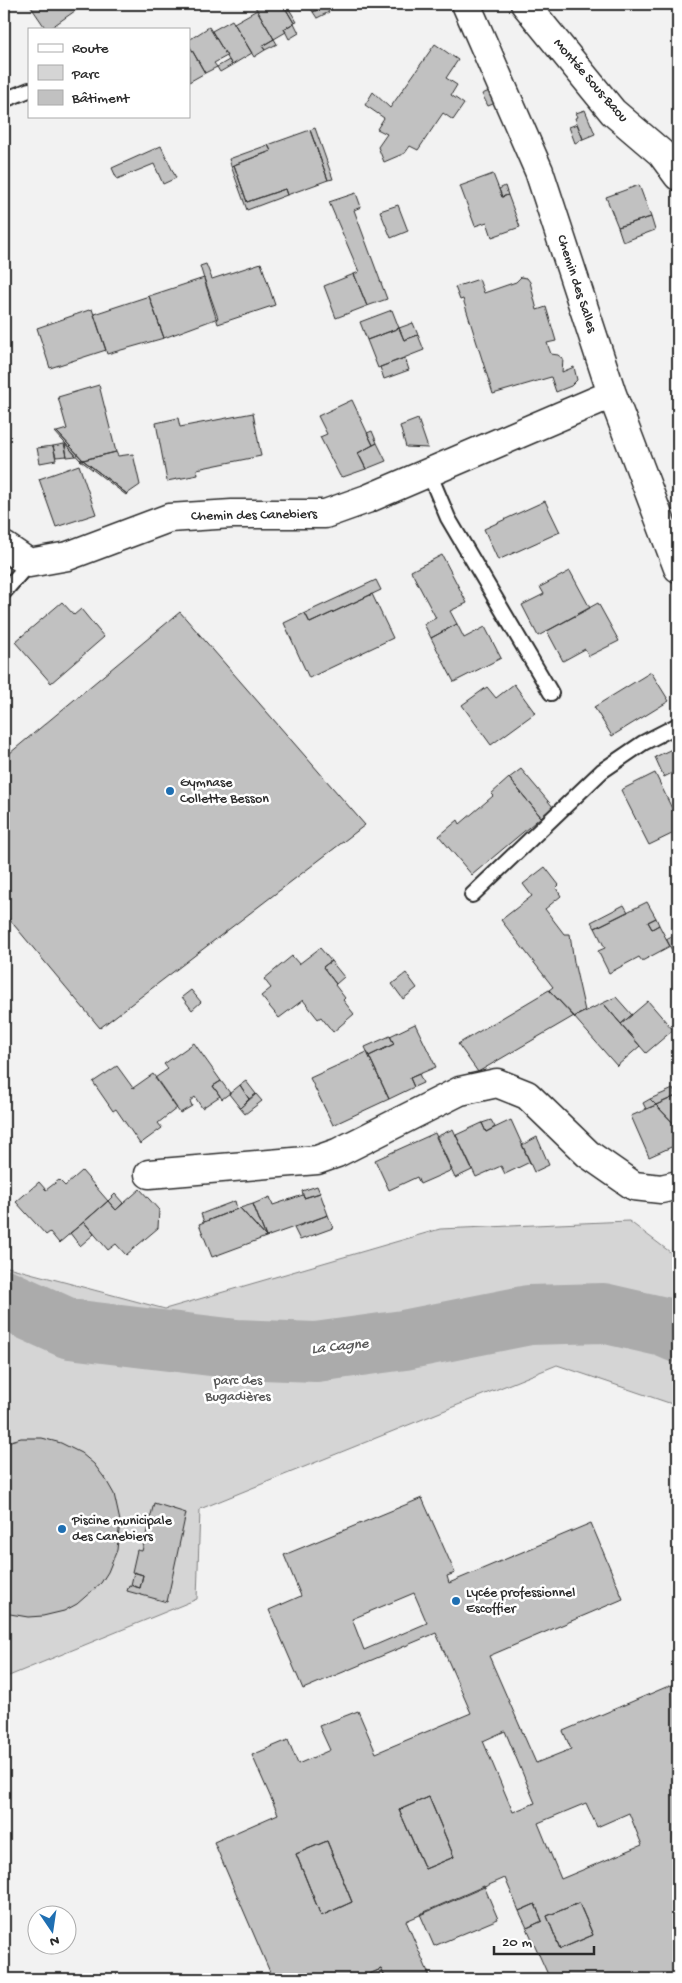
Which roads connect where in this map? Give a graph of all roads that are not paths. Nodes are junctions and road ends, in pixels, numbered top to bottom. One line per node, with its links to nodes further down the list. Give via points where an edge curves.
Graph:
1 (466, 4): 6 (street, Chemin des Salles, via 539,171)
2 (525, 4): 5 (street, Montée Sous-Baou, via 613,112 661,153)
3 (28, 90): 4 (lane)
4 (4, 100)
5 (678, 176)
6 (612, 394): 7 (street, Chemin des Canebiers); 10 (street, Chemin des Salles)
7 (429, 472): 9 (street, Chemin des Canebiers, via 325,514 169,518 68,556); 12 (lane, via 448,518)
8 (4, 546): 9 (street)
9 (28, 563): 11 (lane)
10 (678, 568)
11 (4, 592)
12 (551, 693)
13 (678, 725): 14 (lane, via 643,743 602,771)
14 (472, 895)
15 (149, 1174): 16 (street, via 317,1160 460,1091 497,1083 526,1095 588,1154 634,1186 661,1189)
16 (678, 1186)

